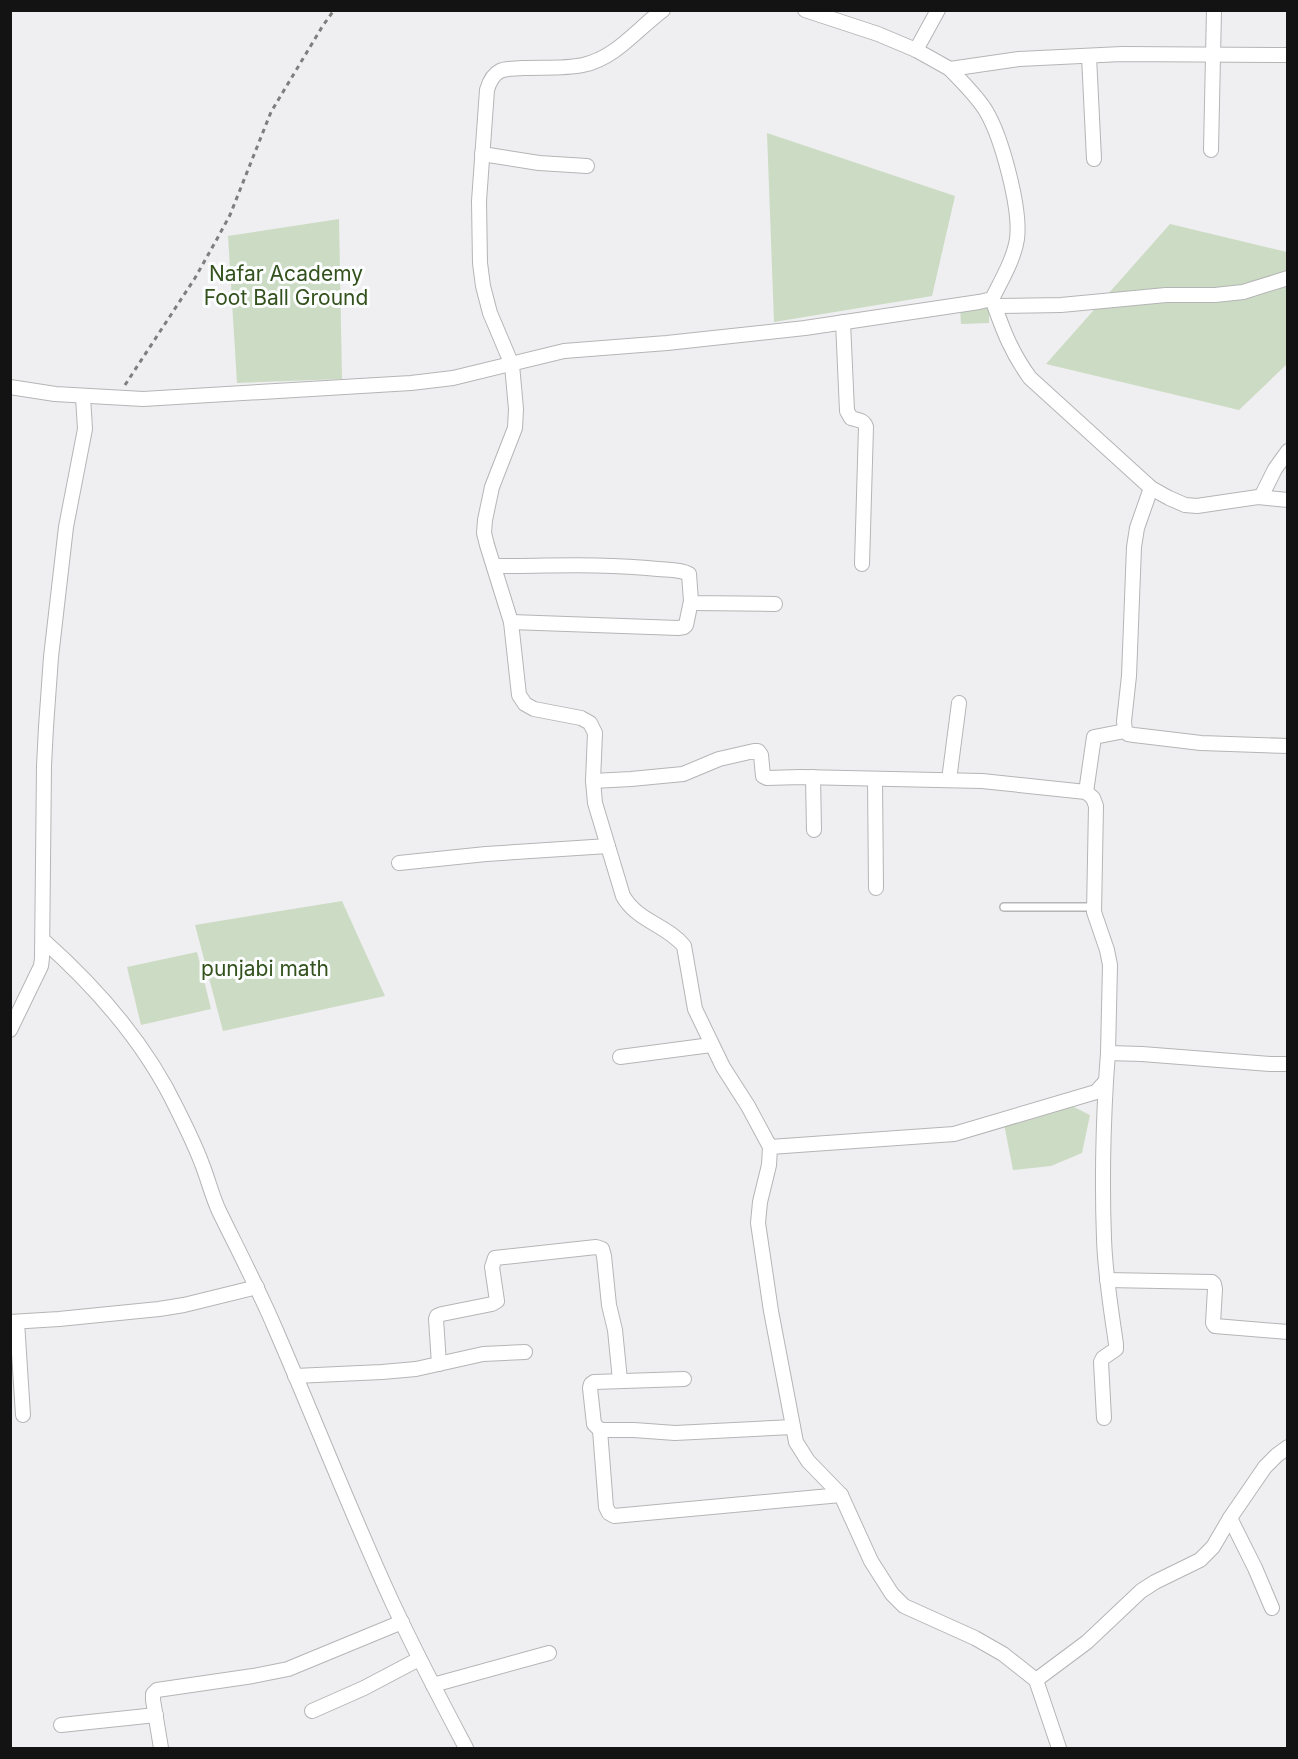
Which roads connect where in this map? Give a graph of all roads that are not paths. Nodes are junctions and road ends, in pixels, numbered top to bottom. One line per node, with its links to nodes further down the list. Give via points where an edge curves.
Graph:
1 (663, 10): 11 (street, via 601,60 582,65 511,69 491,79)
2 (805, 10): 5 (street)
3 (938, 10): 5 (street)
4 (1214, 10): 6 (street)
5 (916, 50): 9 (street)
6 (1213, 54): 7 (street); 8 (street); 10 (street)
7 (1287, 55)
8 (1089, 56): 9 (street, via 1019,59); 12 (street)
9 (950, 69): 15 (street, via 984,109 995,129 1018,224 1017,241)
10 (1211, 150)
11 (482, 154): 13 (street); 17 (street, via 479,201 483,286)
12 (1094, 159)
13 (586, 166)
14 (1287, 278): 15 (street, via 1234,293 1061,305)
15 (993, 302): 16 (street); 21 (street, via 1007,342 1030,378)
16 (843, 322): 17 (street, via 564,351); 24 (street, via 847,411 866,427)
17 (512, 364): 19 (street, via 411,383 143,399); 25 (street, via 515,428 492,487 485,520 484,532)
18 (10, 387): 19 (street)
19 (83, 397): 43 (street, via 85,429 66,527 50,668 44,766)
20 (1287, 451): 22 (street)
21 (1152, 488): 22 (street, via 1185,505 1197,506); 30 (street, via 1134,548)
22 (1261, 497): 23 (street)
23 (1287, 500)
24 (862, 564)
25 (494, 566): 26 (street, via 603,565 682,571 689,574); 28 (street)
26 (691, 601): 27 (street); 28 (street, via 684,627)
27 (775, 604)
28 (511, 622): 35 (street, via 519,694 534,709 590,723 595,733)
29 (959, 704): 34 (street)
30 (1125, 731): 31 (street, via 1201,743); 36 (street, via 1094,737)
31 (1287, 746)
32 (813, 777): 33 (street); 35 (street, via 763,776 761,755 754,751 719,759 683,774); 37 (street)
33 (875, 779): 34 (street); 40 (street)
34 (949, 780): 36 (street)
35 (593, 781): 38 (street, via 595,802)
36 (1086, 792): 41 (street, via 1096,806)
37 (814, 830)
38 (609, 846): 39 (street); 45 (street, via 628,905 684,945 695,1009)
39 (399, 863)
40 (876, 888)
41 (1094, 906): 42 (lane); 46 (street, via 1110,965)
42 (1004, 907)
43 (43, 940): 44 (street, via 40,966); 52 (street, via 78,972 153,1065 177,1107 218,1208)
44 (10, 1030)
45 (711, 1045): 47 (street); 50 (street)
46 (1108, 1053): 48 (street); 49 (street)
47 (620, 1057)
48 (1287, 1064)
49 (1106, 1081): 50 (street, via 1096,1092 954,1134); 51 (street, via 1103,1137)
50 (770, 1147): 62 (street, via 758,1223)
51 (1107, 1280): 54 (street, via 1212,1282 1215,1326); 61 (street, via 1116,1349 1101,1362)
52 (257, 1287): 53 (street, via 184,1305); 57 (street)
53 (14, 1322): 60 (street)
54 (1287, 1332)
55 (525, 1352): 56 (street, via 483,1353)
56 (439, 1364): 57 (street, via 382,1372); 59 (street, via 437,1316 497,1301 492,1267 495,1258 600,1247)
57 (295, 1376): 68 (street)
58 (684, 1379): 59 (street)
59 (620, 1380): 63 (street, via 591,1384 594,1424)
60 (23, 1415)
61 (1104, 1418)
62 (793, 1427): 63 (street, via 686,1433); 65 (street, via 796,1442 808,1461)
63 (600, 1430): 65 (street, via 606,1507 614,1516)
64 (1287, 1447): 66 (street, via 1265,1467)
65 (841, 1495): 71 (street, via 871,1562 904,1606 975,1638)
66 (1230, 1518): 67 (street); 71 (street, via 1213,1547 1200,1560 1141,1591 1087,1642)
67 (1272, 1608)
68 (402, 1622): 70 (street); 74 (street, via 288,1669 157,1690 153,1694)
69 (549, 1653): 72 (street)
70 (419, 1659): 72 (street); 73 (street)
71 (1036, 1680): 78 (street)
72 (433, 1685): 77 (street)
73 (312, 1711)
74 (156, 1715): 75 (street); 76 (street)
75 (61, 1725)
76 (161, 1749)
77 (466, 1749)
78 (1059, 1749)

